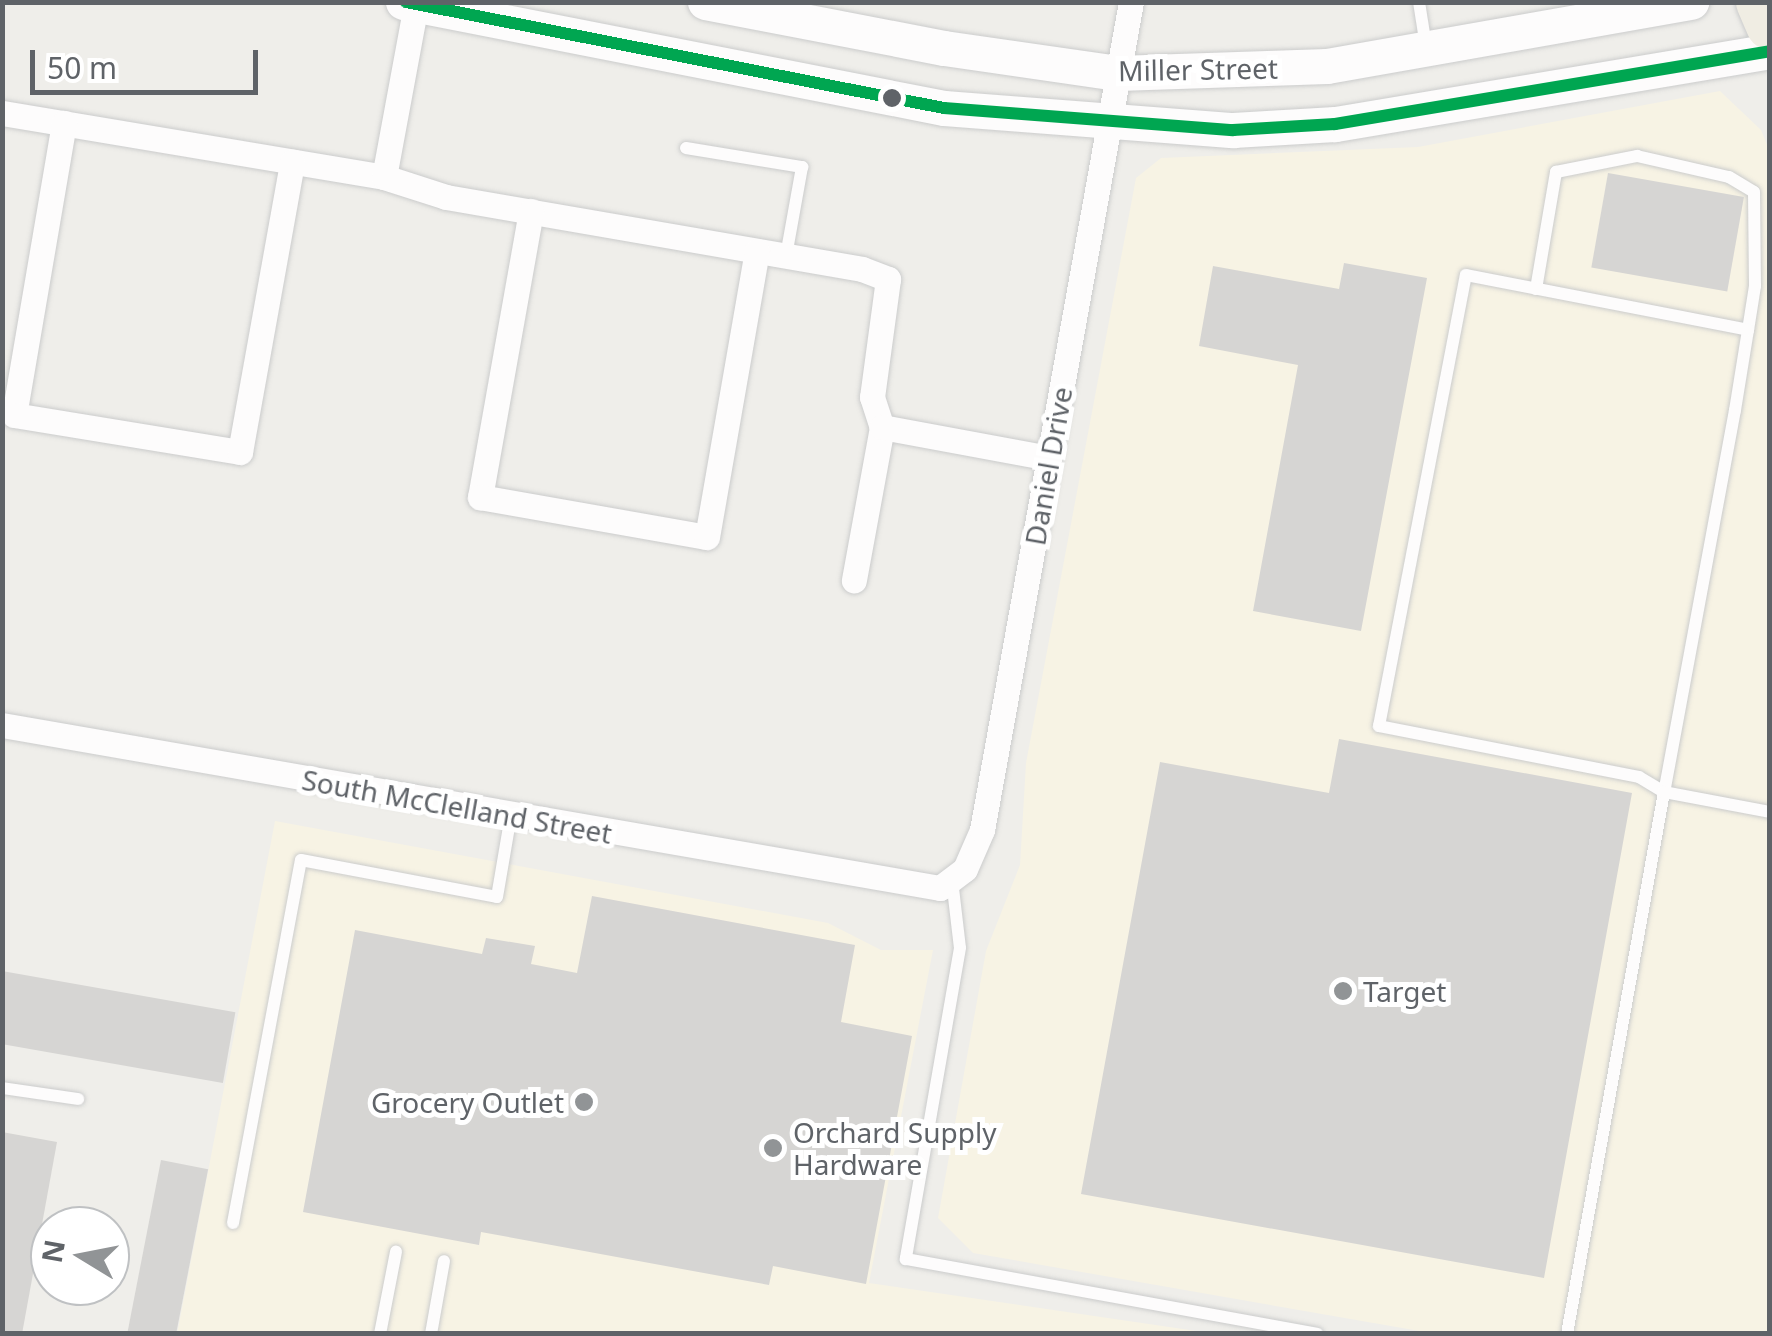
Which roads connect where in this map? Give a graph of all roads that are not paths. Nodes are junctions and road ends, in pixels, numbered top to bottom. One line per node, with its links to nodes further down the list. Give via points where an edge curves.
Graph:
1 (705, 2): 10 (street, Miller Street)
2 (1131, 2): 10 (street, Daniel Drive)
3 (1419, 2): 8 (lane)
4 (1691, 2): 8 (street, Miller Street)
5 (1760, 2): 7 (highway)
6 (410, 4): 13 (street, Miller Street, via 944,108); 16 (street)
7 (1770, 26)
8 (1426, 48): 10 (street, Miller Street, via 1327,66)
9 (1770, 51): 13 (street, Miller Street, via 1335,124 1233,130)
10 (1118, 73): 13 (street, Daniel Drive)
11 (2, 113): 12 (street)
12 (64, 123): 15 (street); 15 (street, via 14,415 240,452)
13 (1109, 124): 23 (street, Daniel Drive)
14 (686, 148): 19 (lane, via 802,166)
15 (292, 162): 16 (street)
16 (384, 177): 17 (street)
17 (531, 211): 18 (street); 18 (street, via 480,497 707,537)
18 (758, 251): 19 (street)
19 (786, 256): 22 (street, via 888,279 872,397)
20 (1536, 289): 21 (lane); 21 (lane, via 1556,172 1623,155 1748,185 1758,203); 26 (lane, via 1466,275 1379,726 1639,777)
21 (1748, 330): 26 (lane)
22 (882, 426): 23 (street); 24 (street)
23 (1050, 458): 29 (street, Daniel Drive, via 982,830 965,868)
24 (854, 580)
25 (2, 725): 28 (street, South McClelland Street)
26 (1664, 792): 27 (lane); 38 (lane)
27 (1770, 812)
28 (512, 816): 29 (street, South McClelland Street, via 912,884 940,888); 32 (lane, via 497,897 302,860)
29 (952, 879): 37 (lane, via 960,948 906,1259)
30 (2, 1088): 31 (lane)
31 (78, 1099)
32 (233, 1223)
33 (396, 1252): 35 (lane)
34 (444, 1261): 36 (lane)
35 (380, 1334)
36 (431, 1334)
37 (1318, 1334)
38 (1567, 1334)

